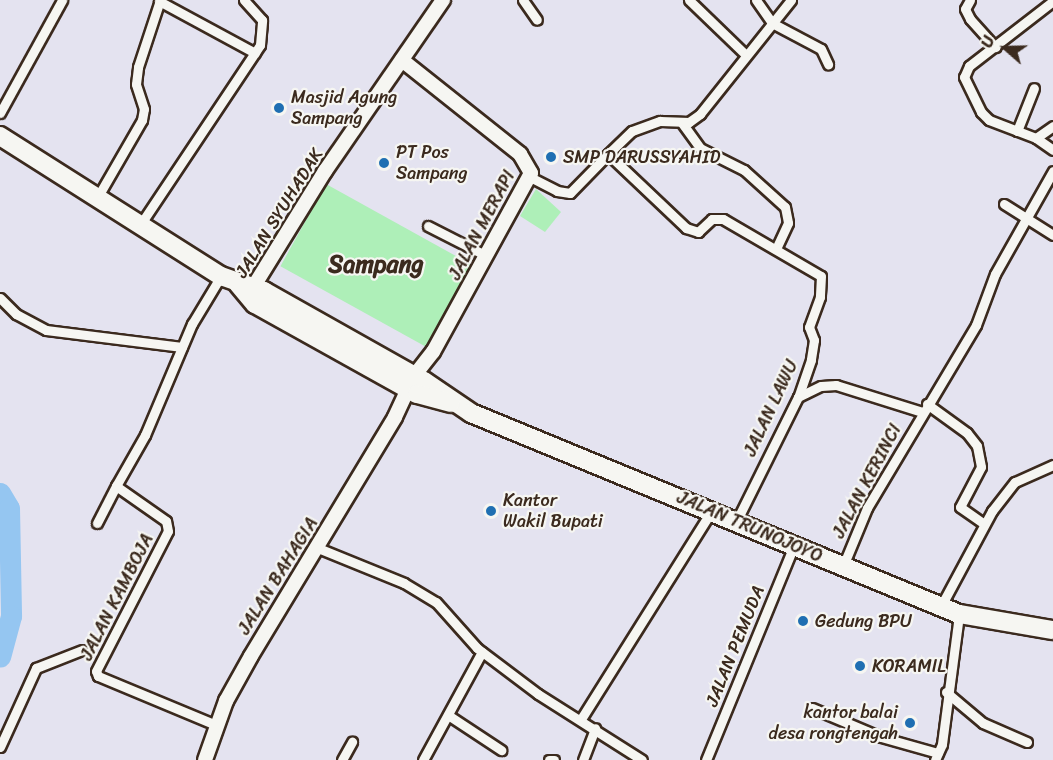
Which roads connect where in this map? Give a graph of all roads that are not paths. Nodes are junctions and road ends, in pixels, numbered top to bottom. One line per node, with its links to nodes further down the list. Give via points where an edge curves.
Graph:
1 (62, 0): 19 (street)
2 (159, 0): 14 (street); 29 (street, via 138,67 136,84 144,109 142,120)
3 (244, 0): 14 (street, via 262,20 264,28)
4 (443, 0): 16 (street, JALAN SYUHADAK)
5 (523, 0): 11 (street)
6 (690, 0): 15 (street)
7 (756, 0): 12 (street)
8 (791, 0): 12 (street)
9 (970, 0): 13 (street, via 965,9 970,19)
10 (1053, 1): 13 (street)
11 (537, 20)
12 (771, 23): 15 (street); 17 (street, via 821,49)
13 (995, 47): 22 (street, via 969,66 964,77 981,112 989,120)
14 (255, 53): 32 (street)
15 (746, 55): 20 (street, via 700,114)
16 (402, 60): 28 (street, JALAN MERAPI, via 520,154 530,167); 38 (street, JALAN SYUHADAK)
17 (828, 64)
18 (1034, 88): 22 (street)
19 (0, 113)
20 (682, 123): 26 (street, via 649,124 632,131); 35 (street, via 700,148 744,170 785,207 788,223)
21 (1053, 126): 24 (street)
22 (1017, 131): 24 (street)
23 (0, 136): 29 (highway, JALAN TRUNOJOYO)
24 (1036, 138): 25 (street)
25 (1053, 150)
26 (608, 154): 28 (street, via 570,193); 35 (street, JALAN LAWU, via 686,228 698,232 718,218)
27 (1053, 171): 31 (street, JALAN KERINCI)
28 (530, 177): 36 (street, JALAN MERAPI)
29 (97, 198): 32 (highway, JALAN TRUNOJOYO)
30 (1004, 204): 31 (street)
31 (1027, 216): 34 (street); 43 (street, JALAN KERINCI, via 995,274 976,325)
32 (140, 225): 37 (highway, JALAN TRUNOJOYO)
33 (428, 226): 36 (street)
34 (1053, 235)
35 (776, 249): 42 (street, JALAN LAWU, via 814,269 823,283 809,327 814,340 811,360)
36 (487, 256): 41 (street, JALAN MERAPI)
37 (221, 276): 38 (highway, JALAN TRUNOJOYO); 40 (street)
38 (246, 289): 41 (highway, JALAN TRUNOJOYO, via 255,304)
39 (0, 298): 40 (street, via 28,322 46,330)
40 (182, 347): 45 (street, via 145,435)
41 (415, 385): 46 (highway, JALAN TRUNOJOYO, via 570,454); 51 (street, JALAN BAHAGIA)
42 (798, 397): 43 (street, via 821,386 836,385); 47 (street, JALAN LAWU)
43 (925, 408): 49 (street, via 967,433 977,446 981,467 960,507); 52 (street, JALAN KERINCI, via 867,508)
44 (1053, 465): 49 (street, via 1016,482)
45 (116, 486): 48 (street); 62 (street, JALAN KAMBOJA, via 166,521 168,531 97,664 96,674)
46 (712, 510): 47 (highway, JALAN TRUNOJOYO); 61 (street)
47 (737, 520): 50 (highway, JALAN TRUNOJOYO)
48 (97, 523)
49 (984, 524): 53 (street)
50 (794, 545): 52 (highway, JALAN TRUNOJOYO); 76 (street, JALAN PEMUDA)
51 (318, 548): 57 (street, via 404,583 436,602); 62 (street, JALAN BAHAGIA, via 251,656)
52 (843, 566): 53 (highway, JALAN TRUNOJOYO)
53 (940, 606): 54 (highway, JALAN TRUNOJOYO)
54 (959, 614): 55 (highway, JALAN TRUNOJOYO); 58 (street)
55 (1053, 630)
56 (82, 650): 66 (street, via 36,668)
57 (479, 650): 60 (street); 61 (street, via 538,694)
58 (946, 692): 65 (street, via 983,723); 68 (street)
59 (812, 708): 68 (street)
60 (448, 715): 67 (street); 71 (street)
61 (581, 719): 63 (street)
62 (216, 725): 69 (street, JALAN BAHAGIA)
63 (595, 728): 74 (street); 75 (street)
64 (352, 742): 70 (street)
65 (1027, 742)
66 (0, 747)
67 (501, 750)
68 (937, 757)
69 (205, 760)
70 (342, 760)
71 (423, 760)
72 (549, 760): 73 (street)
73 (554, 760)
74 (583, 760)
75 (642, 760)
76 (706, 760)

